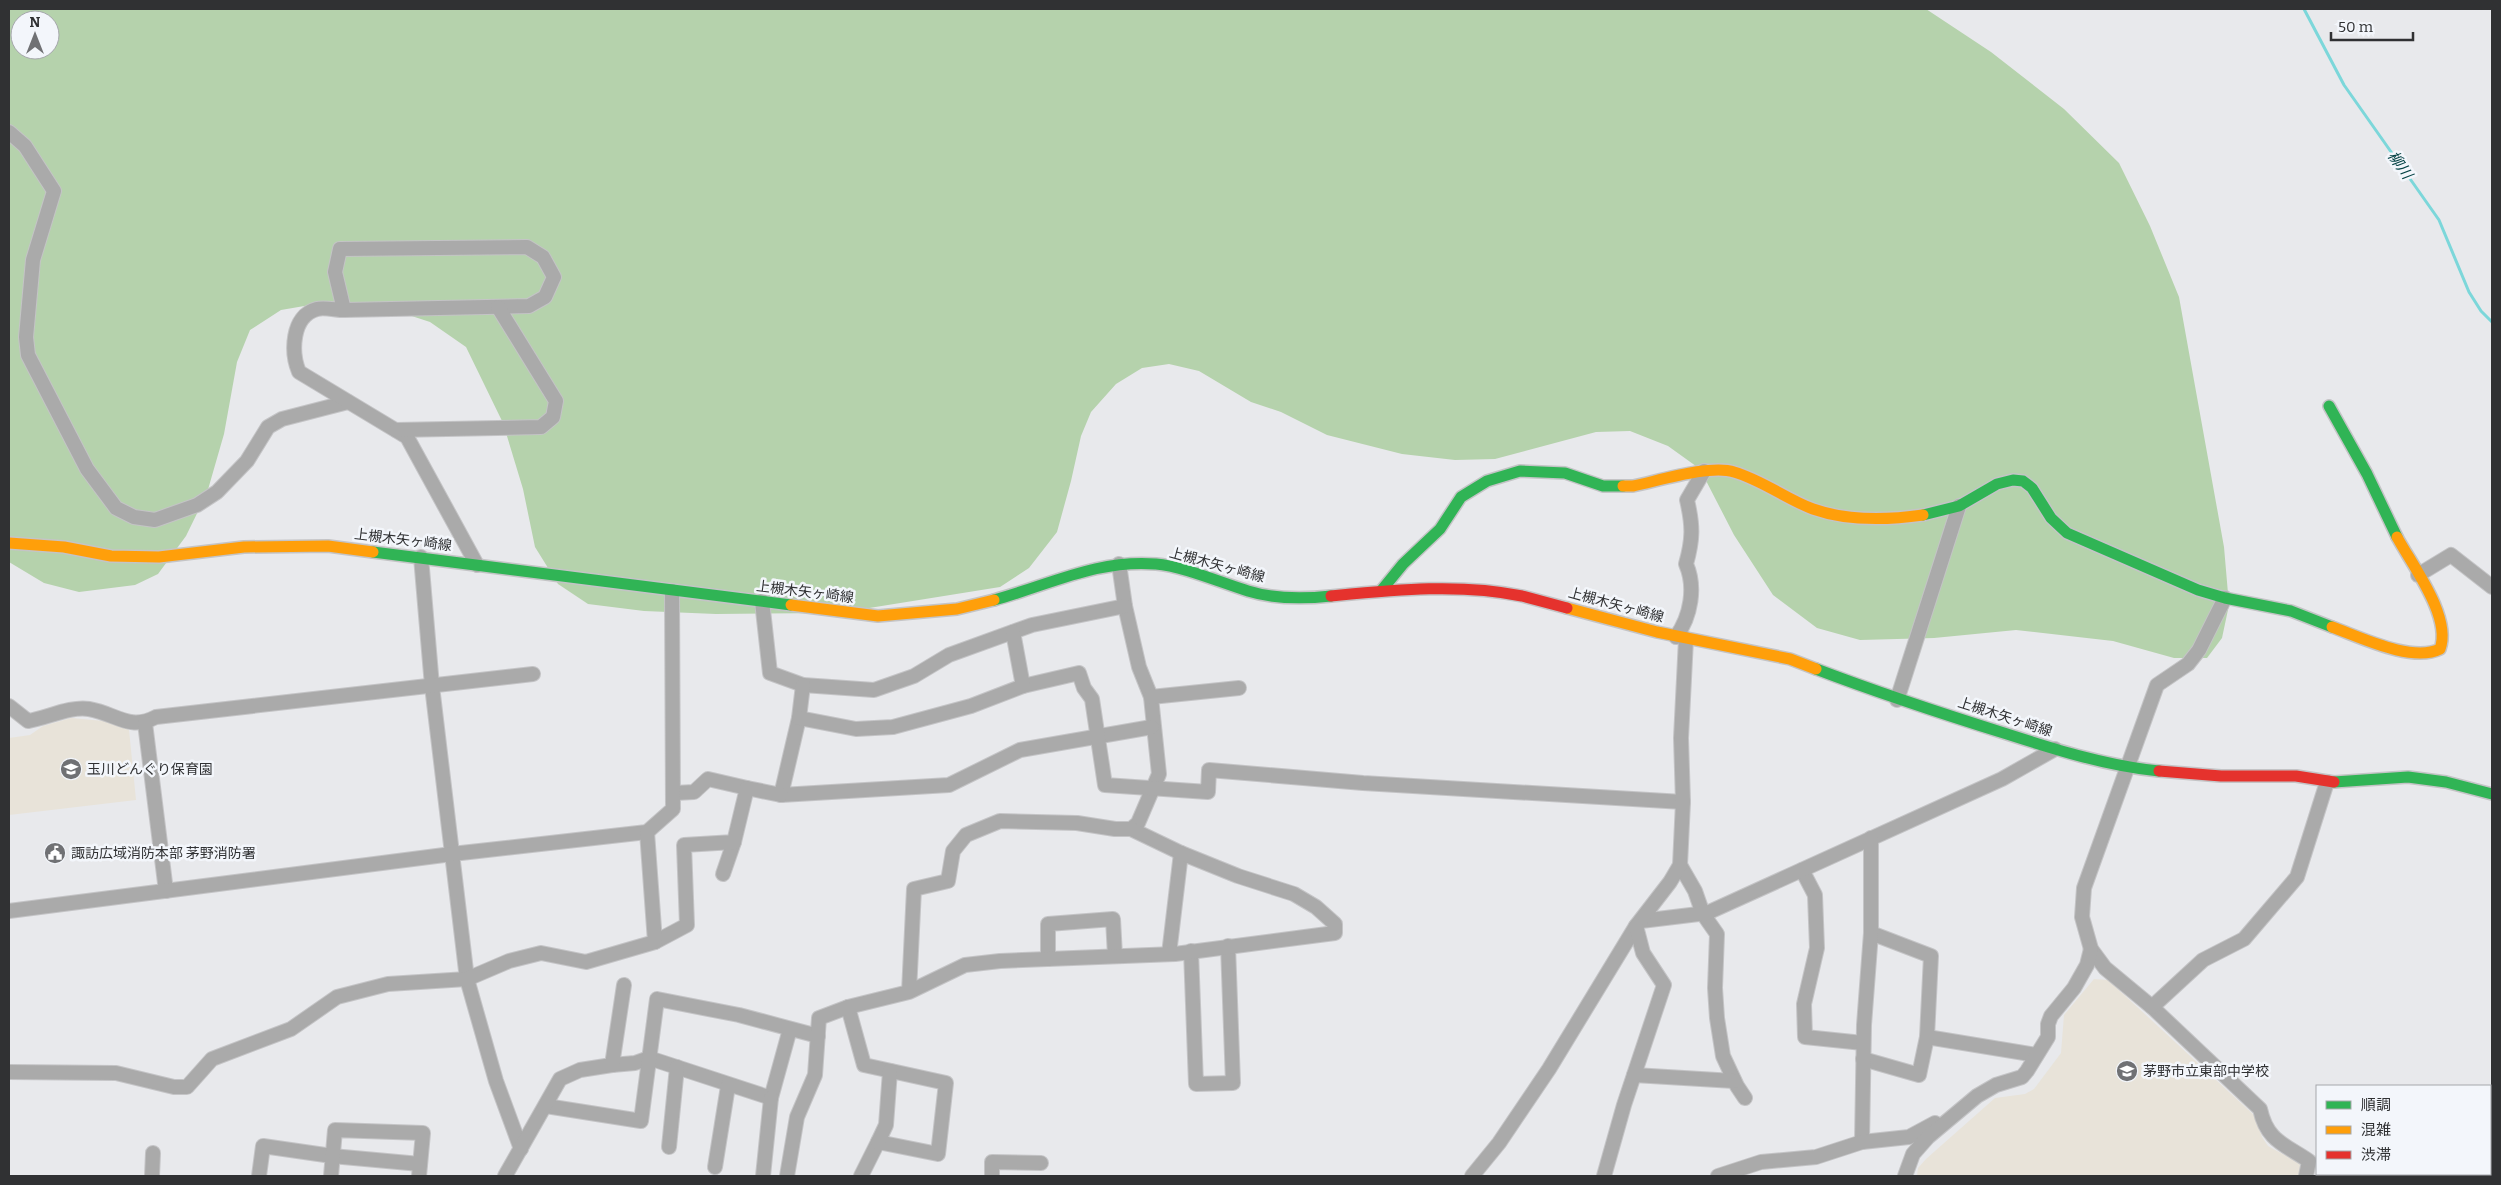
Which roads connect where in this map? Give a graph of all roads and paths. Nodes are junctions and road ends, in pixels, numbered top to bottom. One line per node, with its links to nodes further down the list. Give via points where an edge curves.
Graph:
1 (9, 132): 4 (street, via 25,146 54,191 33,260 26,337 28,355 87,469 116,508 134,517 155,520 196,505 217,492 248,461 268,427 282,419)
2 (498, 307): 3 (street); 3 (street, via 529,306 545,298 554,277 543,257 527,247 340,249 335,272); 6 (street, via 556,401 553,417 541,427)
3 (344, 310): 4 (street, via 317,309 303,317 294,340 294,361 299,372)
4 (348, 402): 6 (street)
5 (2328, 406): 13 (main road)
6 (395, 430): 12 (street, via 407,437)
7 (1704, 471): 8 (main road, via 1733,471 1814,509 1851,517 1896,518); 16 (main road, via 1632,486 1603,486 1565,473 1547,471 1520,471 1487,481 1462,497 1440,529 1403,564); 21 (street, via 1687,500 1692,520 1692,542 1686,564 1692,587)
8 (1958, 506): 17 (main road, via 1998,484 2023,481 2032,488 2051,518 2067,533 2198,590); 28 (street)
9 (9, 543): 10 (main road, 上槻木矢ヶ崎線, via 111,556 159,557 244,548 328,546)
10 (421, 557): 12 (main road, 上槻木矢ヶ崎線); 24 (street)
11 (1119, 564): 16 (main road, 上槻木矢ヶ崎線, via 1158,564 1250,592 1304,599); 18 (main road, 上槻木矢ヶ崎線, via 1081,571 996,600 927,613 878,616); 19 (street)
12 (476, 565): 15 (main road, 上槻木矢ヶ崎線)
13 (2418, 575): 14 (street, via 2452,555); 17 (main road, via 2444,627 2444,642 2432,653 2382,646 2291,611)
14 (2492, 587)
15 (672, 591): 18 (main road, 上槻木矢ヶ崎線); 39 (street)
16 (1381, 591): 21 (main road, 上槻木矢ヶ崎線, via 1457,589 1521,596)
17 (2225, 598): 35 (street, via 2200,650 2188,664 2157,685)
18 (762, 601): 23 (street, via 770,673)
19 (1125, 606): 20 (street, via 1032,625); 27 (street, via 1139,667)
20 (1013, 632): 23 (street, via 950,655 914,676 874,690); 25 (street)
21 (1681, 638): 28 (main road, 上槻木矢ヶ崎線, via 1790,659); 42 (street)
22 (533, 674): 24 (street)
23 (803, 685): 30 (street)
24 (432, 686): 31 (street, via 156,717); 48 (street)
25 (1023, 686): 30 (street, via 970,706 893,727 856,729); 33 (street, via 1079,673 1092,699)
26 (1239, 688): 27 (street)
27 (1151, 697): 32 (street)
28 (1897, 700): 34 (main road, 上槻木矢ヶ崎線)
29 (9, 706): 31 (street, via 28,721 87,708 133,724)
30 (799, 718): 41 (street)
31 (145, 723): 52 (street)
32 (1152, 727): 33 (street); 38 (street, via 1158,774)
33 (1098, 737): 38 (street, via 1105,785); 41 (street, via 1020,750 950,784)
34 (2055, 749): 35 (main road, 上槻木矢ヶ崎線); 45 (street, via 2002,779)
35 (2126, 768): 36 (main road, 上槻木矢ヶ崎線, via 2221,776 2296,776); 59 (street, via 2084,888 2082,917)
36 (2327, 782): 40 (main road, 上槻木矢ヶ崎線, via 2408,777 2446,782); 68 (street, via 2297,878 2244,939 2203,960)
37 (747, 788): 39 (street, via 708,779 694,792); 41 (street); 46 (street)
38 (1152, 790): 42 (street, via 1208,792 1210,770 1363,783); 43 (street, via 1138,823)
39 (675, 794): 44 (street, via 673,809)
40 (2492, 794)
41 (780, 795)
42 (1683, 802): 49 (street)
43 (1130, 829): 47 (street); 66 (street, via 1077,823 1000,821 966,835 953,851 948,881 914,889)
44 (647, 832): 48 (street); 57 (street)
45 (1871, 838): 50 (street); 56 (street)
46 (734, 842): 51 (street); 57 (street, via 684,845 687,925)
47 (1181, 853): 58 (street, via 1294,894 1335,924 1336,933); 61 (street)
48 (452, 854): 52 (street); 64 (street)
49 (1680, 865): 54 (street, via 1695,891); 55 (street)
50 (1802, 870): 54 (street); 72 (street, via 1815,895 1817,948 1804,1004 1805,1037)
51 (723, 874)
52 (166, 891): 53 (street)
53 (9, 911)
54 (1703, 914): 55 (street); 81 (street, via 1717,934 1717,1018 1723,1056)
55 (1638, 924): 80 (street, via 1643,952 1664,985); 105 (street, via 1549,1070)
56 (1871, 933): 71 (street, via 1931,956); 72 (street)
57 (655, 942): 64 (street, via 586,962 541,953 509,961)
58 (1228, 946): 60 (street); 60 (street, via 1233,1083 1196,1084)
59 (2091, 949): 68 (street, via 2112,974); 73 (street, via 2087,965 2074,988 2051,1016 2048,1036)
60 (1191, 951): 61 (street)
61 (1169, 954): 62 (street)
62 (1115, 956): 63 (street); 63 (street, via 1113,919 1048,924)
63 (1048, 959): 66 (street, via 966,965)
64 (467, 979): 79 (street, via 388,984 337,997 291,1029 212,1058 187,1087 174,1087 116,1073); 90 (street, via 496,1081)
65 (624, 985): 76 (street)
66 (909, 992): 67 (street)
67 (848, 1007): 70 (street, via 819,1018); 78 (street, via 864,1065)
68 (2152, 1007): 110 (street, via 2260,1109 2269,1134 2309,1161)
69 (790, 1029): 70 (street); 74 (street, via 658,999); 83 (street)
70 (818, 1036): 102 (street, via 816,1075 797,1117)
71 (1927, 1037): 73 (street); 75 (street, via 1920,1075)
72 (1864, 1043): 75 (street)
73 (2036, 1055): 86 (street, via 2022,1077 1996,1085 1977,1096)
74 (649, 1058): 76 (street, via 635,1064); 77 (street); 85 (street, via 641,1121)
75 (1864, 1059): 88 (street)
76 (612, 1065): 85 (street, via 580,1070 560,1079)
77 (677, 1067): 82 (street); 89 (street)
78 (890, 1071): 87 (street, via 886,1125); 87 (street, via 946,1083 938,1154)
79 (9, 1072)
80 (1634, 1075): 81 (street); 106 (street)
81 (1734, 1081): 84 (street)
82 (728, 1086): 83 (street); 95 (street)
83 (771, 1098): 101 (street)
84 (1746, 1098)
85 (546, 1106): 90 (street)
86 (1957, 1114): 88 (street, via 1951,1112 1909,1138); 109 (street, via 1913,1154)
87 (878, 1142): 103 (street)
88 (1862, 1142): 93 (street, via 1816,1157)
89 (669, 1147)
90 (521, 1149): 100 (street)
91 (153, 1153): 97 (street)
92 (332, 1156): 96 (street); 96 (street, via 335,1130 422,1132); 98 (street, via 264,1146); 99 (street)
93 (1762, 1162): 107 (street); 108 (street)
94 (1041, 1163): 104 (street, via 992,1162)
95 (715, 1167)
96 (420, 1170)
97 (152, 1176)
98 (259, 1176)
99 (330, 1176)
100 (505, 1176)
101 (764, 1176)
102 (787, 1176)
103 (861, 1176)
104 (992, 1176)
105 (1472, 1176)
106 (1604, 1176)
107 (1718, 1176)
108 (1759, 1176)
109 (1905, 1176)
110 (2306, 1176)

